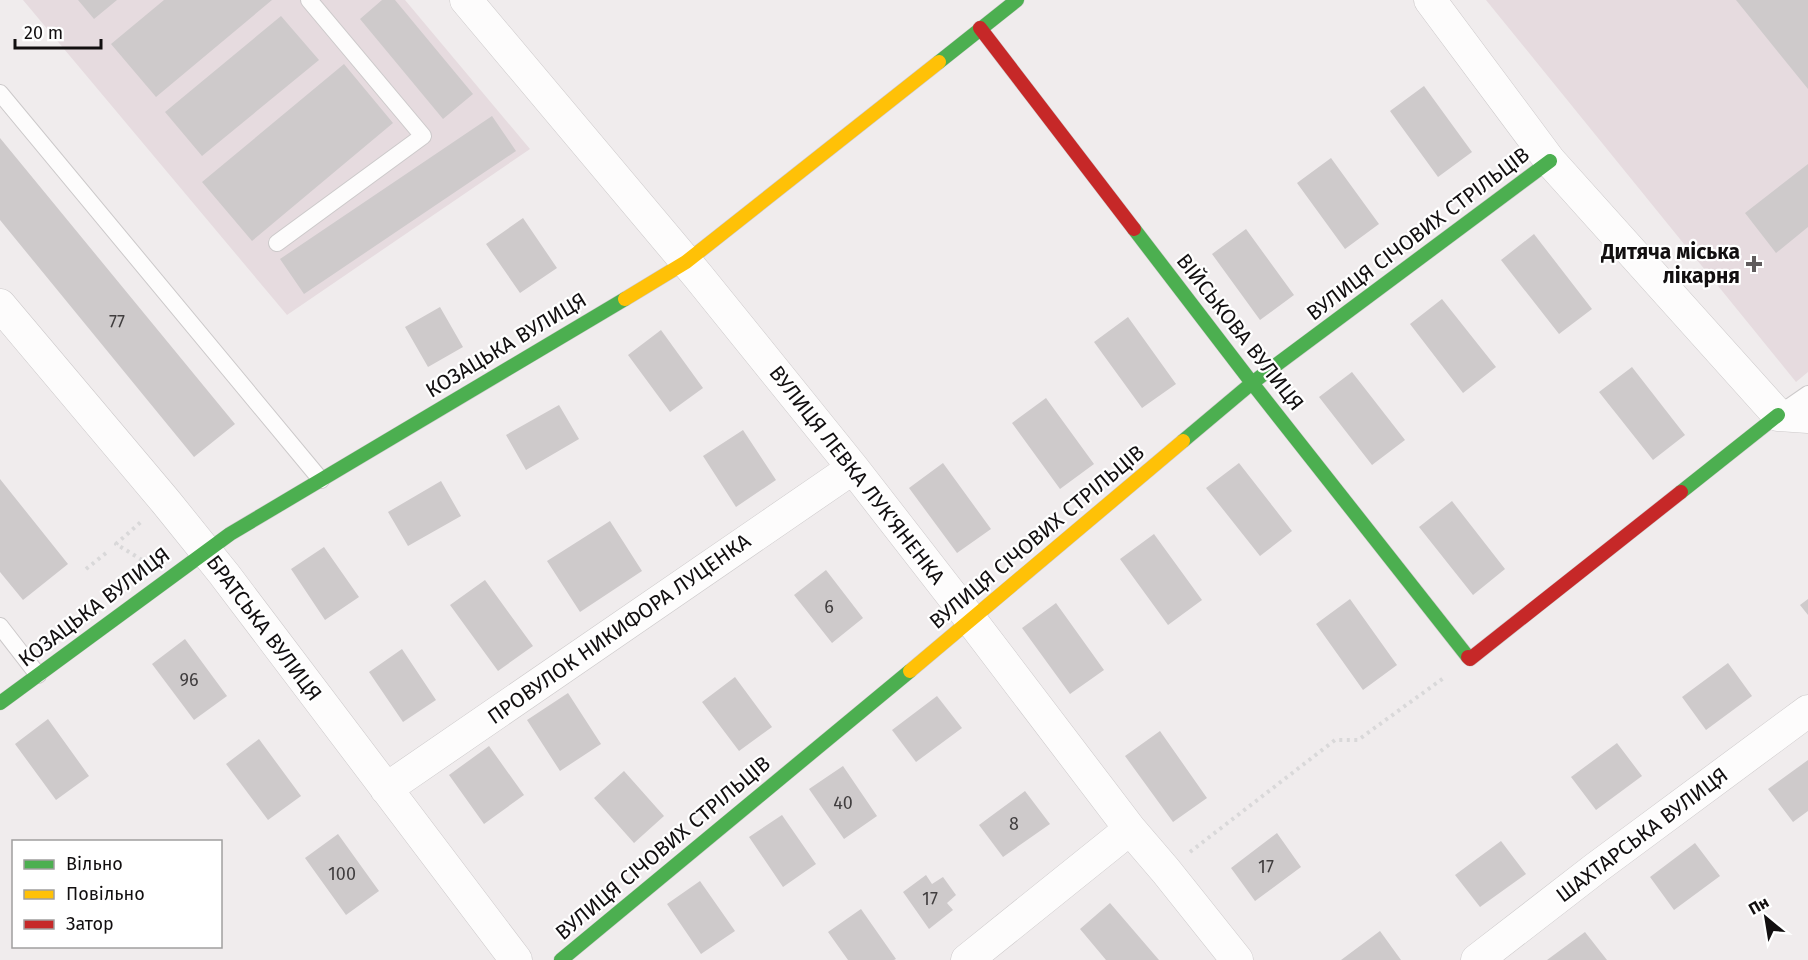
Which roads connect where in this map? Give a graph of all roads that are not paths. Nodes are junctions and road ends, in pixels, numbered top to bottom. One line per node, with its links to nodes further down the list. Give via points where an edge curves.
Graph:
1 (309, 0): 8 (lane, via 423,136)
2 (466, 0): 9 (street, ВУЛИЦЯ ЛЕВКА ЛУК'ЯНЕНКА)
3 (1017, 0): 5 (street, КОЗАЦЬКА ВУЛИЦЯ)
4 (1430, 0): 7 (street)
5 (980, 28): 9 (street, КОЗАЦЬКА ВУЛИЦЯ); 11 (street, ВІЙСЬКОВА ВУЛИЦЯ)
6 (0, 93): 15 (lane)
7 (1550, 161): 11 (street, ВУЛИЦЯ СІЧОВИХ СТРІЛЬЦІВ); 13 (street)
8 (277, 243)
9 (686, 262): 14 (street, ВУЛИЦЯ ЛЕВКА ЛУК'ЯНЕНКА); 15 (street, КОЗАЦЬКА ВУЛИЦЯ)
10 (0, 305): 16 (street, БРАТСЬКА ВУЛИЦЯ)
11 (1252, 384): 13 (street, ВІЙСЬКОВА ВУЛИЦЯ, via 1470,659); 17 (street, ВУЛИЦЯ СІЧОВИХ СТРІЛЬЦІВ)
12 (1808, 394): 13 (lane)
13 (1793, 416)
14 (853, 468): 17 (street, ВУЛИЦЯ ЛЕВКА ЛУК'ЯНЕНКА); 22 (street, ПРОВУЛОК НИКИФОРА ЛУЦЕНКА)
15 (321, 480): 16 (street, КОЗАЦЬКА ВУЛИЦЯ)
16 (206, 551): 19 (street, КОЗАЦЬКА ВУЛИЦЯ); 22 (street, БРАТСЬКА ВУЛИЦЯ)
17 (972, 620): 23 (street, ВУЛИЦЯ ЛЕВКА ЛУК'ЯНЕНКА); 25 (street, ВУЛИЦЯ СІЧОВИХ СТРІЛЬЦІВ)
18 (0, 626): 19 (lane)
19 (38, 675): 20 (street, КОЗАЦЬКА ВУЛИЦЯ)
20 (0, 703)
21 (1808, 711): 28 (street, ШАХТАРСЬКА ВУЛИЦЯ)
22 (386, 789): 24 (street, БРАТСЬКА ВУЛИЦЯ)
23 (1130, 829): 26 (street); 27 (street, ВУЛИЦЯ ЛЕВКА ЛУК'ЯНЕНКА)
24 (516, 960)
25 (561, 960)
26 (967, 960)
27 (1237, 960)
28 (1477, 960)

